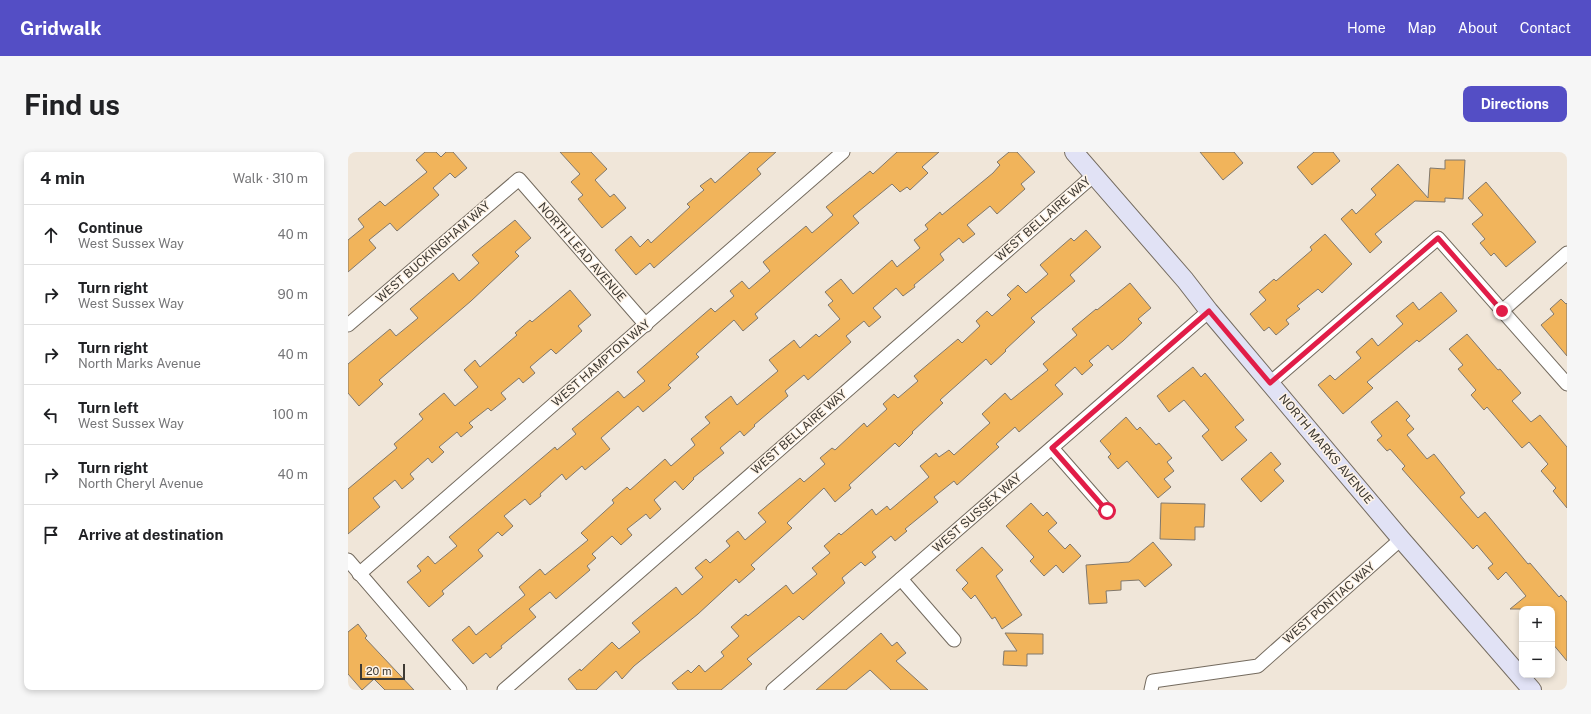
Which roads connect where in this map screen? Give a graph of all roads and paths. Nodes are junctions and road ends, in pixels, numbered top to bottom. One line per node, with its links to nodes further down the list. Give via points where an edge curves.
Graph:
1 (843, 152): 9 (street, WEST HAMPTON WAY)
2 (1074, 152): 3 (main road, NORTH MARKS AVENUE)
3 (1094, 175): 6 (main road, NORTH MARKS AVENUE, via 1186,280); 20 (street, WEST BELLAIRE WAY)
4 (519, 179): 8 (street, WEST BUCKINGHAM WAY); 9 (street, NORTH LEAD AVENUE)
5 (1567, 252): 7 (street)
6 (1209, 311): 10 (main road, NORTH MARKS AVENUE); 12 (street, WEST SUSSEX WAY)
7 (1502, 311): 10 (street, via 1438,238); 11 (street)
8 (348, 325)
9 (646, 325): 16 (street, WEST HAMPTON WAY)
10 (1270, 383): 14 (main road, NORTH MARKS AVENUE)
11 (1567, 384)
12 (1052, 448): 13 (street); 17 (street, WEST SUSSEX WAY)
13 (1107, 511)
14 (1401, 539): 22 (street, WEST PONTIAC WAY, via 1258,666 1153,681); 23 (main road, NORTH MARKS AVENUE)
15 (348, 560): 16 (street)
16 (360, 574): 19 (street)
17 (901, 579): 18 (street); 21 (street, WEST SUSSEX WAY)
18 (954, 640)
19 (460, 690)
20 (504, 690)
21 (773, 690)
22 (1151, 690)
23 (1532, 690)

